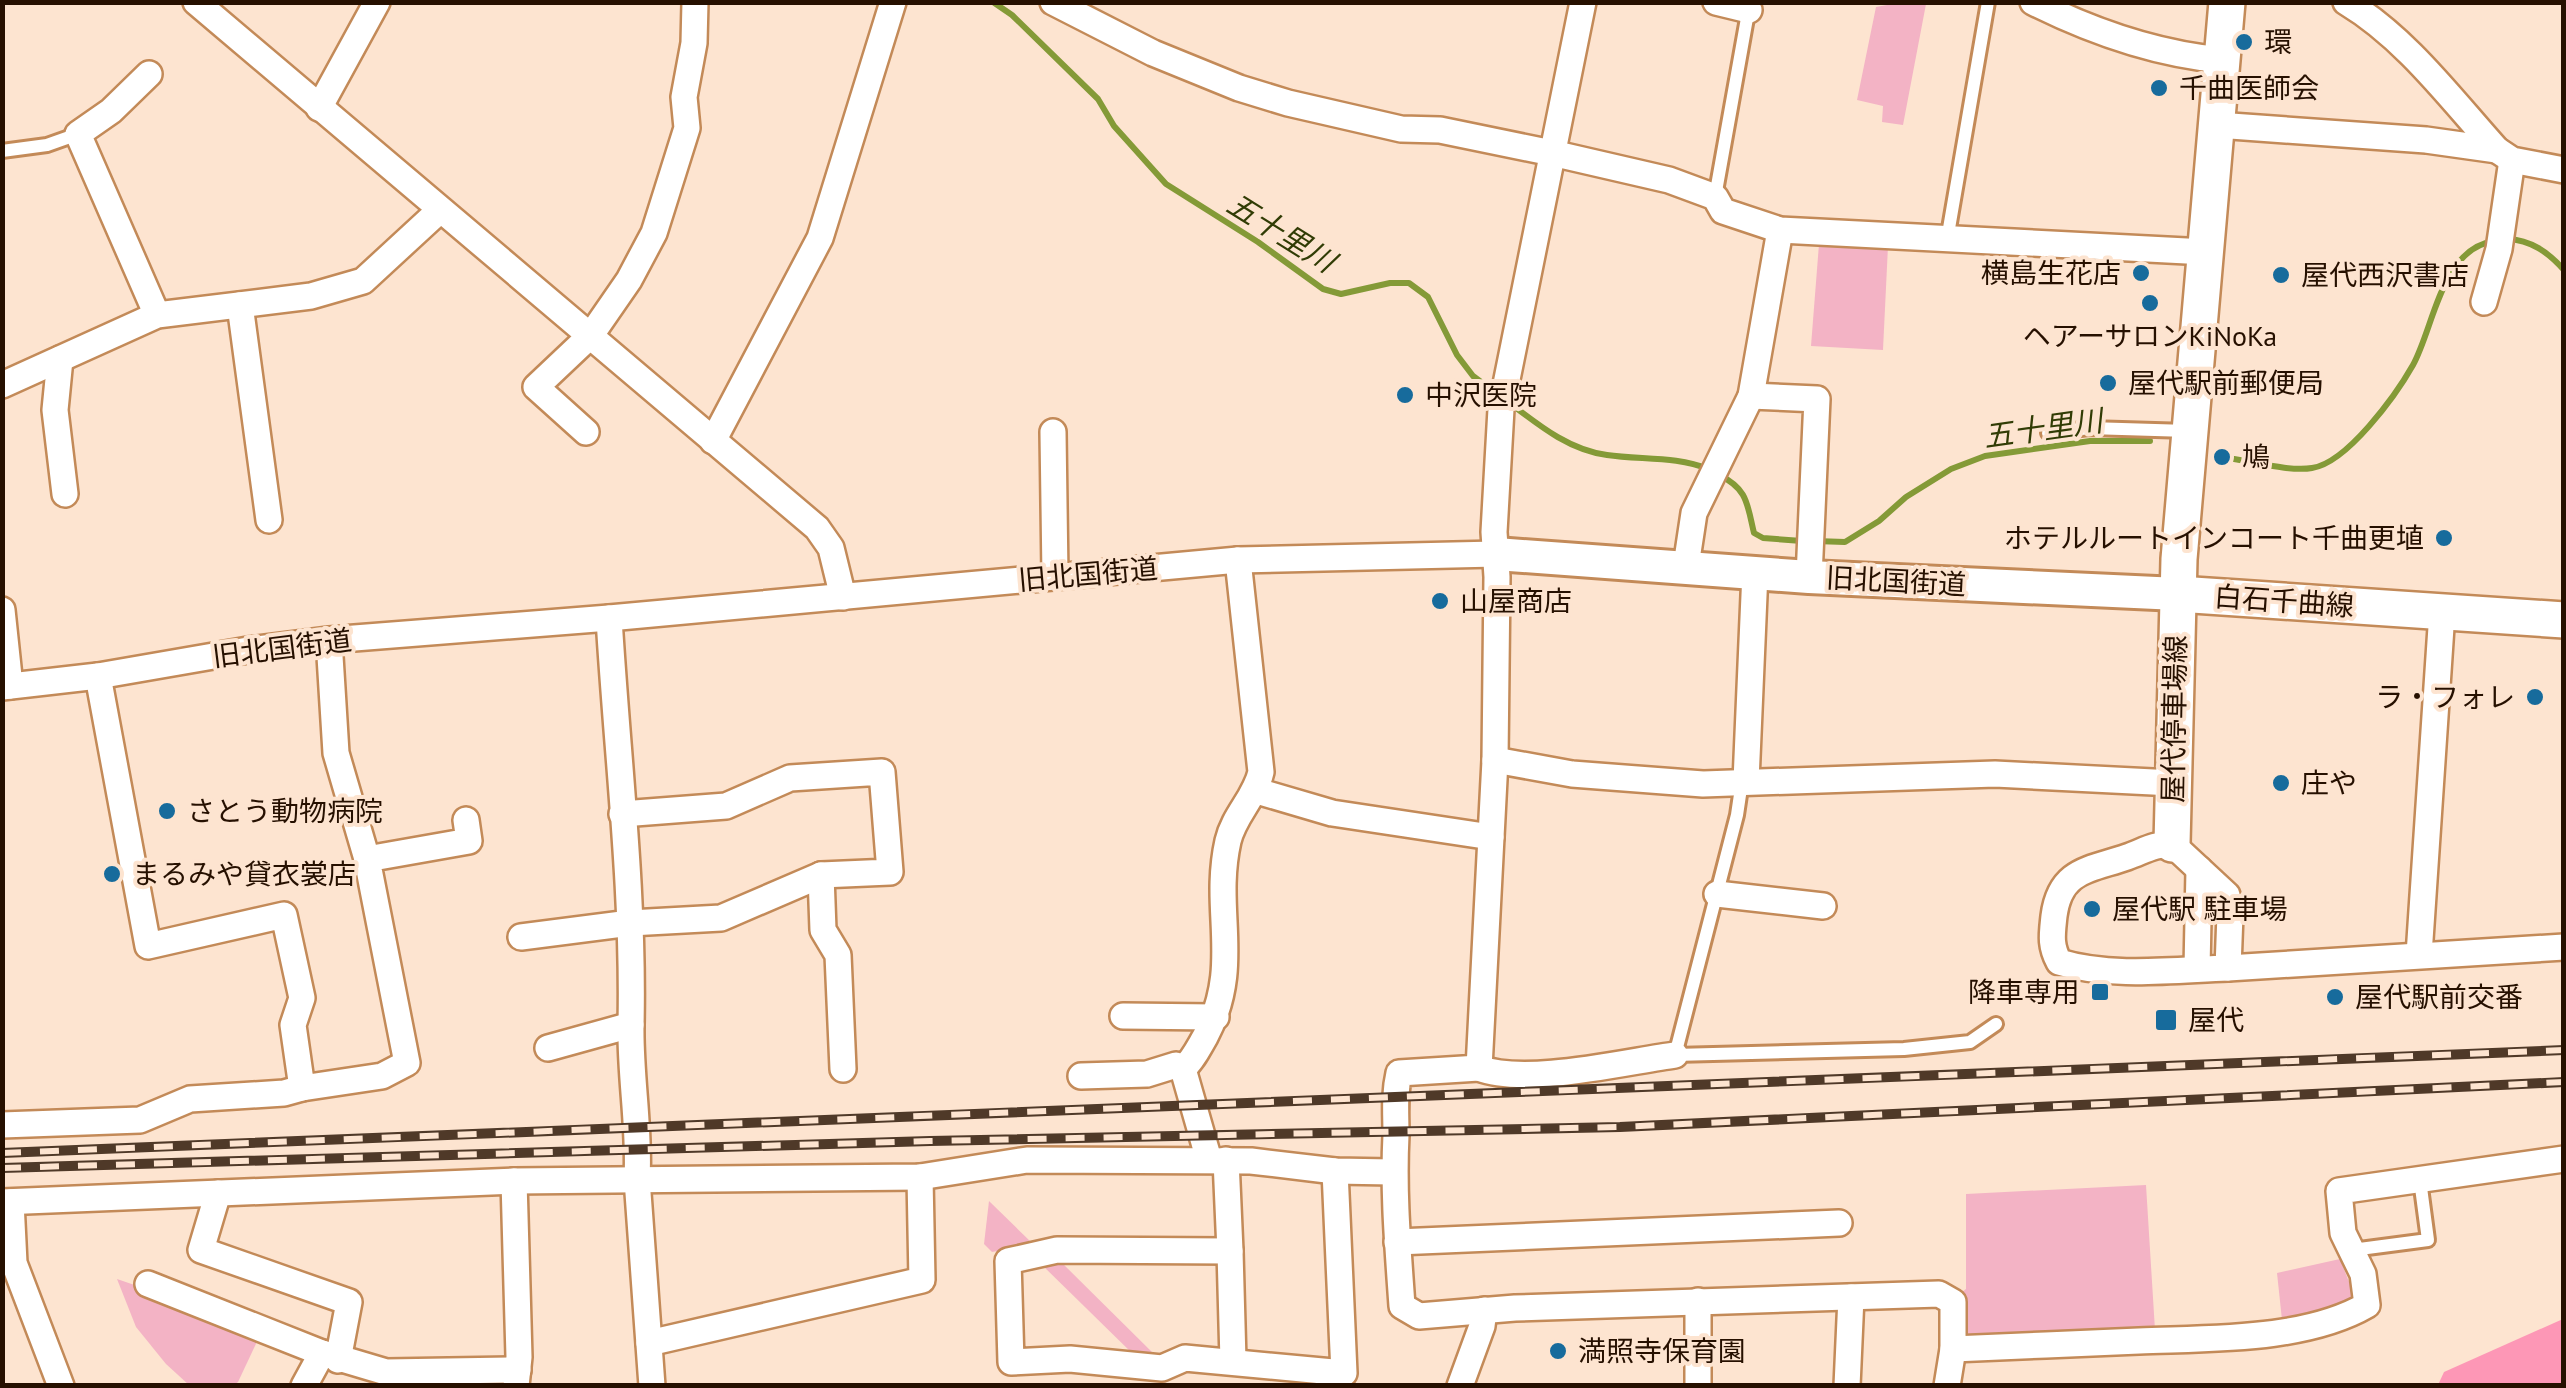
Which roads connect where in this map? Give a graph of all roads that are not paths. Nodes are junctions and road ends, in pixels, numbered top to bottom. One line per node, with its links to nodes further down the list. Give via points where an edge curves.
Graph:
1 (196, 2): 15 (street)
2 (377, 2): 15 (street)
3 (695, 2): 30 (street, via 687,128 675,175 654,234)
4 (893, 2): 38 (street, via 820,238)
5 (1053, 2): 19 (street, via 1153,52 1288,103)
6 (1583, 2): 19 (street)
7 (1716, 2): 12 (street)
8 (1988, 2): 25 (lane)
9 (2034, 2): 13 (street, via 2143,44)
10 (2227, 2): 13 (main road, 白石千曲線)
11 (2346, 2): 20 (street, via 2399,43)
12 (1749, 6): 22 (lane)
13 (2222, 60): 16 (main road, 白石千曲線)
14 (148, 74): 17 (street)
15 (319, 108): 23 (street)
16 (2217, 124): 20 (street, via 2426,140); 26 (main road, 白石千曲線)
17 (78, 134): 18 (lane); 29 (street)
18 (2, 151)
19 (1552, 153): 22 (street); 42 (street, via 1503,398)
20 (2505, 155): 21 (street); 27 (street, via 2500,240)
21 (2564, 170)
22 (1715, 197): 24 (street, via 1723,211)
23 (440, 210): 28 (street, via 363,281 311,296); 30 (street)
24 (1780, 230): 25 (street); 33 (street)
25 (1947, 240): 26 (street)
26 (2206, 252): 34 (main road, 白石千曲線)
27 (2484, 302)
28 (240, 304): 29 (street); 40 (street)
29 (157, 316): 31 (street)
30 (590, 336): 35 (street, via 536,387); 38 (street)
31 (60, 359): 32 (street); 39 (street, via 55,410)
32 (2, 384)
33 (1751, 396): 41 (street, via 1818,399); 44 (street, via 1694,513)
34 (2190, 431): 37 (lane); 47 (main road, 白石千曲線)
35 (586, 432)
36 (1053, 432): 46 (street)
37 (2048, 433)
38 (712, 441): 48 (street, via 817,528 831,548)
39 (65, 494)
40 (269, 520)
41 (1810, 553): 45 (street, 旧北国街道); 47 (street, 旧北国街道)
42 (1496, 554): 43 (street, 旧北国街道); 44 (street, 旧北国街道); 56 (street)
43 (1238, 560): 46 (street, 旧北国街道); 59 (street, via 1261,772)
44 (1686, 566): 45 (street, 旧北国街道)
45 (1754, 572): 57 (street)
46 (1055, 576): 48 (street, 旧北国街道)
47 (2178, 594): 50 (main road, 白石千曲線); 58 (main road, 屋代停車場線)
48 (843, 597): 51 (street, 旧北国街道)
49 (2, 610): 55 (street)
50 (2442, 612): 52 (main road, 白石千曲線); 72 (street)
51 (609, 618): 53 (street, 旧北国街道); 60 (street)
52 (2564, 620)
53 (328, 640): 54 (street, 旧北国街道); 64 (street, via 336,753)
54 (98, 676): 55 (street, 旧北国街道); 85 (street, via 148,946 284,915 302,998 294,1025)
55 (6, 687)
56 (1495, 760): 57 (street, via 1572,774); 62 (street)
57 (1746, 781): 58 (street, via 1996,774); 67 (lane)
58 (2173, 783): 63 (main road, 屋代停車場線)
59 (1256, 791): 62 (street, via 1332,812); 76 (street, via 1229,836 1223,874 1228,955)
60 (622, 814): 66 (street, via 726,806 790,778 882,772 890,872); 69 (street)
61 (466, 820): 64 (street, via 469,842)
62 (1490, 837): 81 (street)
63 (2172, 844): 65 (street); 74 (street, via 2152,844 2064,884 2050,944 2059,962 2075,966)
64 (367, 858): 85 (street, via 406,1063 382,1076)
65 (2199, 868): 73 (street, via 2228,895); 74 (street)
66 (820, 876): 69 (street, via 721,918); 82 (street, via 822,930 838,955)
67 (1717, 894): 68 (street); 80 (lane)
68 (1823, 906)
69 (630, 923): 70 (street); 78 (street)
70 (521, 937)
71 (2564, 947): 72 (street)
72 (2419, 955): 73 (street)
73 (2228, 968): 74 (street)
74 (2197, 969)
75 (1123, 1016): 76 (street)
76 (1216, 1017): 83 (street)
77 (1996, 1024): 80 (lane, via 1970,1042 1904,1049)
78 (631, 1025): 79 (street); 92 (street)
79 (548, 1048)
80 (1675, 1055): 81 (street, via 1532,1074)
81 (1479, 1068): 90 (street, via 1399,1074)
82 (843, 1069)
83 (1184, 1069): 84 (street); 88 (street)
84 (1082, 1076)
85 (302, 1088): 86 (street, via 190,1099 140,1120)
86 (2, 1125)
87 (2564, 1159): 93 (street)
88 (1217, 1160): 89 (street); 91 (street, via 1027,1160); 100 (street)
89 (1335, 1171): 90 (street); 108 (street, via 1344,1372)
90 (1392, 1172): 98 (street)
91 (920, 1177): 92 (street); 105 (street, via 922,1280)
92 (636, 1179): 94 (street); 105 (street)
93 (2420, 1180): 99 (lane, via 2428,1240); 99 (street, via 2339,1191 2343,1233)
94 (514, 1181): 95 (street); 109 (street)
95 (218, 1194): 96 (street); 107 (street, via 201,1250 348,1302)
96 (7, 1202): 110 (street, via 14,1263)
97 (1840, 1223): 98 (street)
98 (1397, 1242): 104 (street, via 1402,1306 1419,1316)
99 (2352, 1250): 106 (street, via 2367,1305 2308,1328)
100 (1230, 1251): 108 (street); 108 (street, via 1057,1250 1008,1260 1009,1311 1011,1362 1070,1359 1162,1368 1185,1358)
101 (148, 1284): 107 (street)
102 (1851, 1297): 103 (street); 106 (street, via 1939,1294 1953,1302); 115 (street)
103 (1698, 1301): 104 (street); 114 (street)
104 (1484, 1310): 113 (street)
105 (650, 1343): 112 (street)
106 (1954, 1349): 116 (street)
107 (330, 1356): 109 (street, via 386,1372); 111 (street)
108 (1233, 1361)
109 (517, 1378)
110 (61, 1386)
111 (304, 1386)
112 (652, 1386)
113 (1460, 1386)
114 (1698, 1386)
115 (1848, 1386)
116 (1947, 1386)

